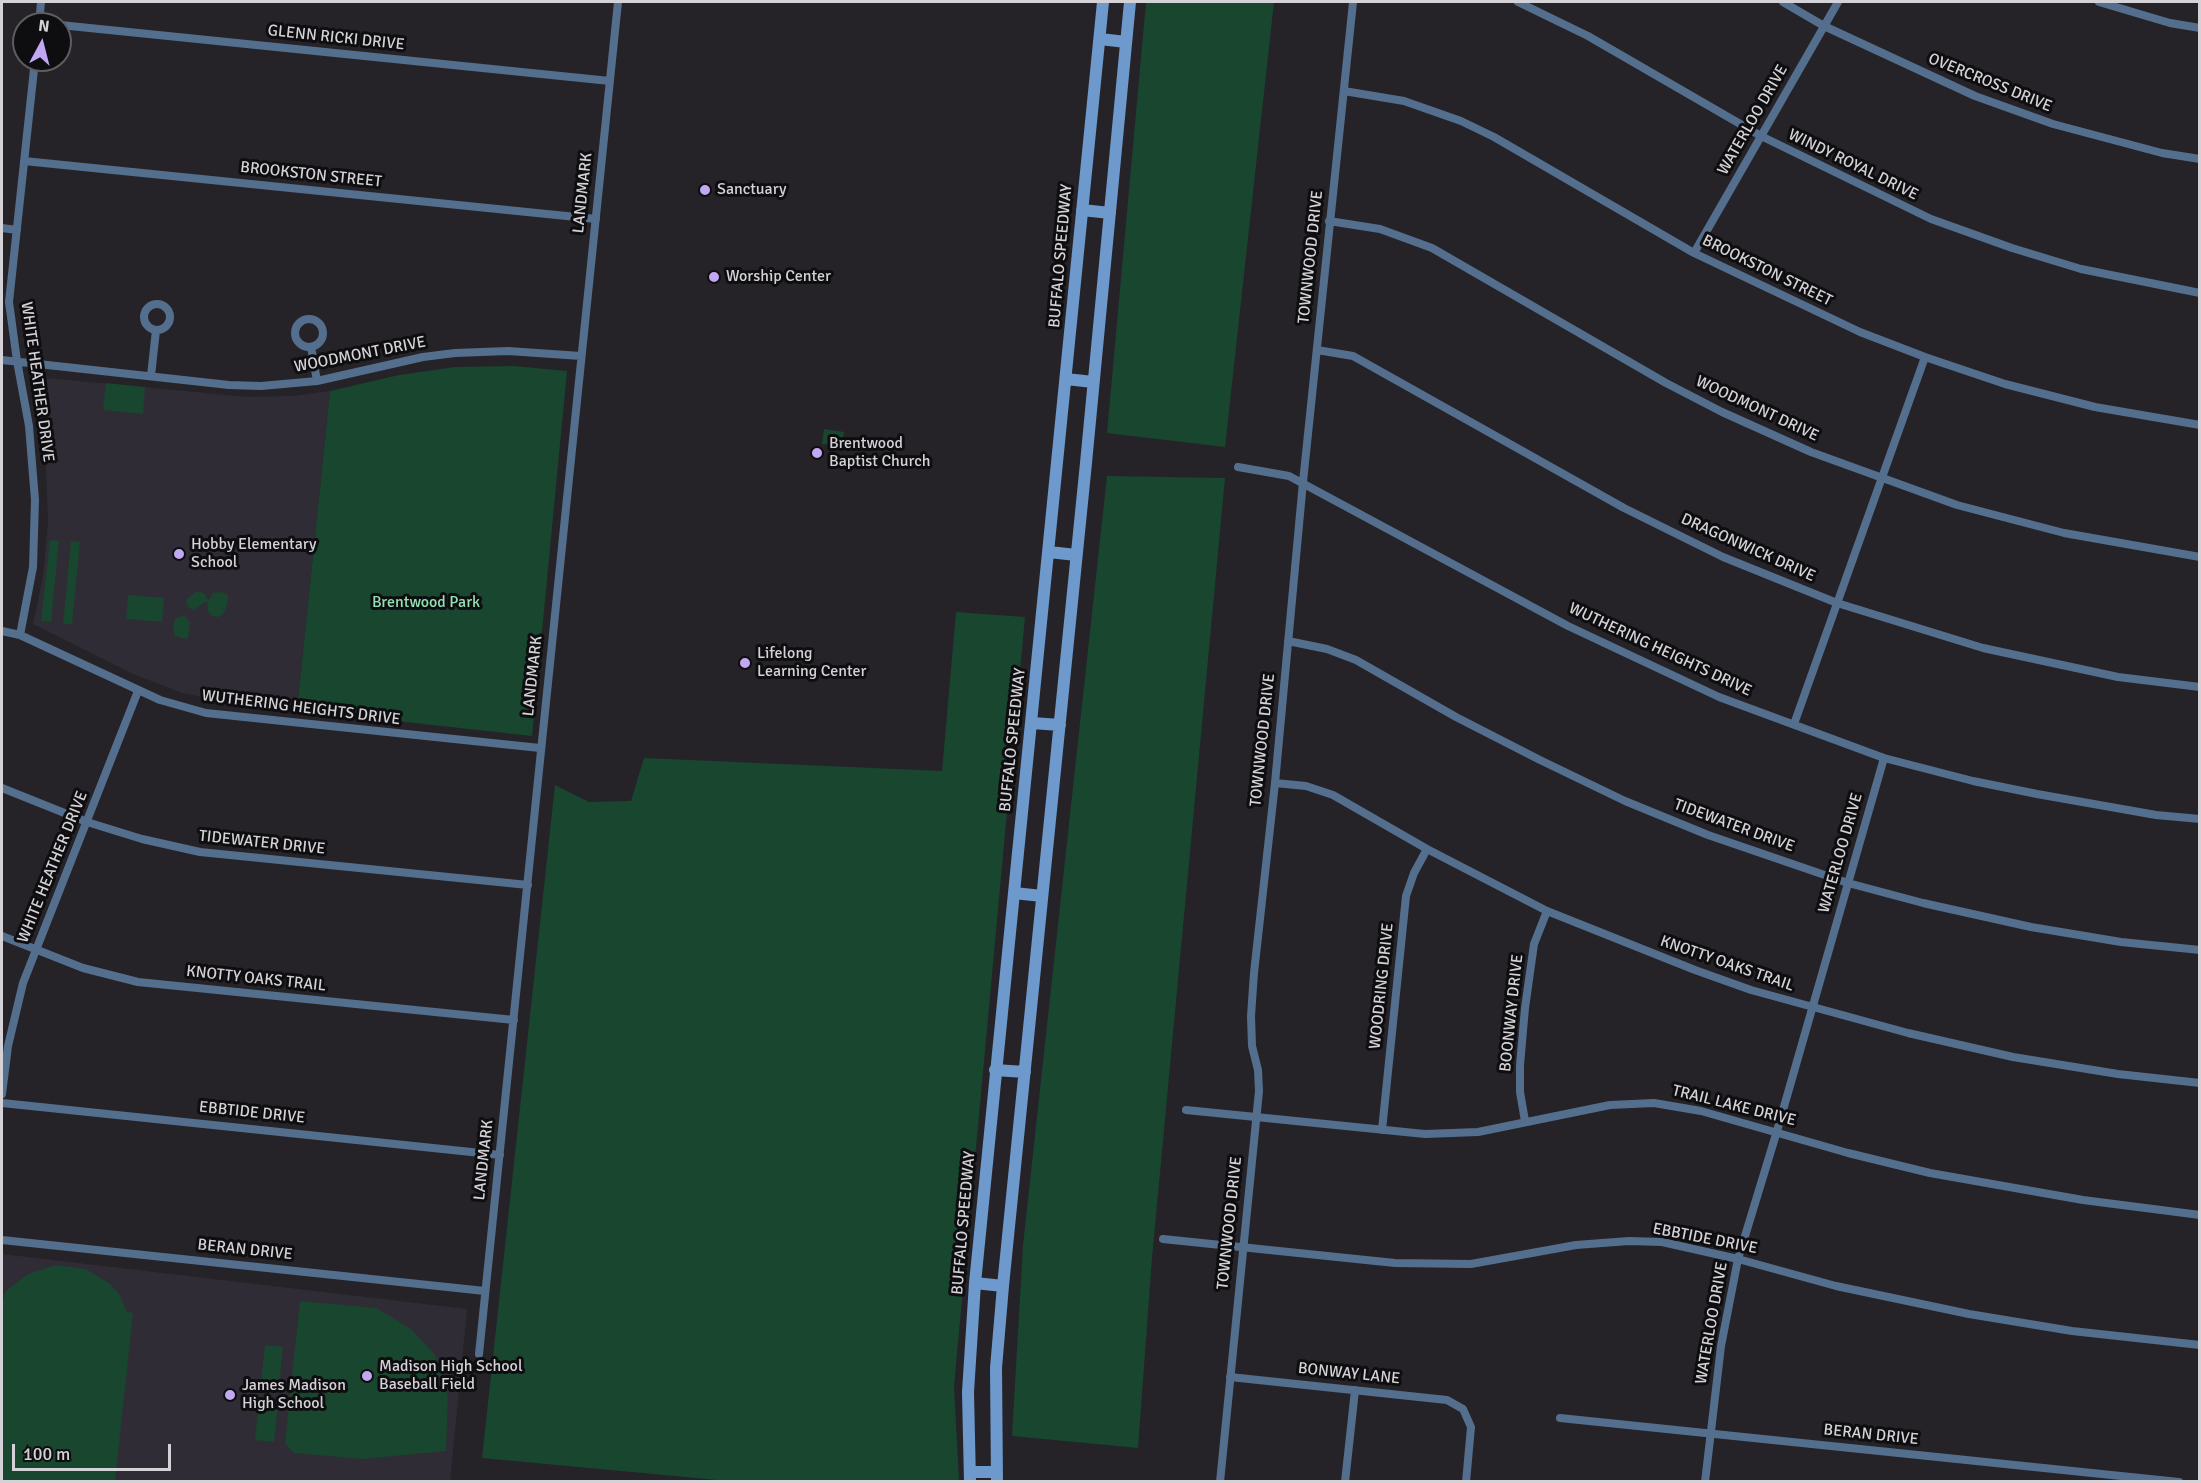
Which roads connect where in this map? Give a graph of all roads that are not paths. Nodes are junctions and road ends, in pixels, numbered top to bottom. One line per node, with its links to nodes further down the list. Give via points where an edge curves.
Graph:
1 (618, 2): 15 (street, LANDMARK)
2 (1103, 2): 12 (main road, BUFFALO SPEEDWAY)
3 (1130, 2): 13 (main road)
4 (1353, 2): 16 (street, TOWNWOOD DRIVE)
5 (1518, 2): 17 (street, WINDY ROYAL DRIVE, via 1588,36)
6 (1783, 2): 10 (street, OVERCROSS DRIVE)
7 (1838, 2): 10 (street, WATERLOO DRIVE)
8 (2098, 2): 11 (street)
9 (72, 26): 15 (street, GLENN RICKI DRIVE)
10 (1824, 26): 17 (street, WATERLOO DRIVE); 18 (street, OVERCROSS DRIVE, via 1975,96 2053,124)
11 (2199, 28)
12 (1100, 39): 13 (main road); 20 (main road, BUFFALO SPEEDWAY)
13 (1126, 42): 21 (main road)
14 (34, 72): 19 (street, WHITE HEATHER DRIVE)
15 (610, 81): 22 (street, LANDMARK)
16 (1344, 91): 23 (street, TOWNWOOD DRIVE); 26 (street, BROOKSTON STREET, via 1404,100 1461,121)
17 (1761, 136): 26 (street, WATERLOO DRIVE); 27 (street, WINDY ROYAL DRIVE, via 1931,219 2081,268)
18 (2199, 159)
19 (24, 161): 22 (street, BROOKSTON STREET); 25 (street, WHITE HEATHER DRIVE)
20 (1082, 210): 21 (main road); 36 (main road, BUFFALO SPEEDWAY)
21 (1110, 213): 38 (main road)
22 (596, 219): 31 (street, LANDMARK)
23 (1329, 221): 30 (street, TOWNWOOD DRIVE); 41 (street, WOODMONT DRIVE, via 1380,229 1432,248 1722,412 1811,452)
24 (2, 228): 25 (street)
25 (17, 230): 34 (street, WHITE HEATHER DRIVE, via 9,302)
26 (1694, 253): 32 (street, BROOKSTON STREET, via 1860,332)
27 (2199, 293)
28 (156, 330): 35 (street)
29 (311, 347): 37 (street)
30 (1317, 350): 42 (street, TOWNWOOD DRIVE); 46 (street, DRAGONWICK DRIVE, via 1353,356 1624,508 1723,557)
31 (581, 356): 37 (street, WOODMONT DRIVE, via 508,351 455,353); 55 (street, LANDMARK)
32 (1925, 357): 39 (street, BROOKSTON STREET, via 2005,384 2095,407); 41 (street)
33 (2, 360): 34 (street, WOODMONT DRIVE)
34 (17, 361): 35 (street, WOODMONT DRIVE); 48 (street, WHITE HEATHER DRIVE, via 29,426 35,500 33,567)
35 (151, 376): 37 (street, WOODMONT DRIVE, via 229,385)
36 (1066, 379): 38 (main road); 43 (main road, BUFFALO SPEEDWAY)
37 (317, 381)
38 (1094, 382): 44 (main road)
39 (2199, 425)
40 (1238, 467): 42 (street, WUTHERING HEIGHTS DRIVE)
41 (1883, 478): 45 (street, WOODMONT DRIVE, via 1957,505 2064,533); 46 (street)
42 (1303, 482): 49 (street, TOWNWOOD DRIVE); 53 (street, WUTHERING HEIGHTS DRIVE, via 1568,626 1719,697)
43 (1049, 552): 44 (main road); 52 (main road, BUFFALO SPEEDWAY)
44 (1076, 555): 54 (main road)
45 (2199, 557)
46 (1837, 603): 50 (street, DRAGONWICK DRIVE, via 1983,648 2118,678); 53 (street)
47 (2, 631): 48 (street, WUTHERING HEIGHTS DRIVE)
48 (20, 635): 51 (street, WUTHERING HEIGHTS DRIVE)
49 (1288, 641): 57 (street, TOWNWOOD DRIVE); 62 (street, TIDEWATER DRIVE, via 1356,660 1487,733 1626,801 1708,835)
50 (2199, 687)
51 (138, 691): 55 (street, WUTHERING HEIGHTS DRIVE, via 184,708 225,716); 60 (street, WHITE HEATHER DRIVE)
52 (1032, 723): 54 (main road); 64 (main road, BUFFALO SPEEDWAY)
53 (1794, 724): 56 (street, WUTHERING HEIGHTS DRIVE)
54 (1059, 725): 65 (main road)
55 (540, 748): 63 (street, LANDMARK)
56 (1884, 758): 59 (street, WUTHERING HEIGHTS DRIVE, via 2037,794); 62 (street, WATERLOO DRIVE)
57 (1275, 783): 61 (street, KNOTTY OAKS TRAIL, via 1306,786 1333,795); 78 (street, TOWNWOOD DRIVE, via 1251,1016 1258,1070)
58 (2, 788): 60 (street, TIDEWATER DRIVE)
59 (2199, 819)
60 (87, 822): 63 (street, TIDEWATER DRIVE, via 200,852); 68 (street, WHITE HEATHER DRIVE)
61 (1427, 849): 66 (street, KNOTTY OAKS TRAIL); 80 (street, WOODRING DRIVE, via 1406,896)
62 (1848, 883): 69 (street, TIDEWATER DRIVE, via 2031,927); 70 (street, WATERLOO DRIVE)
63 (528, 885): 71 (street, LANDMARK)
64 (1014, 893): 65 (main road); 72 (main road, BUFFALO SPEEDWAY)
65 (1042, 896): 73 (main road)
66 (1547, 910): 70 (street, KNOTTY OAKS TRAIL, via 1695,970); 79 (street, BOONWAY DRIVE, via 1534,944 1528,986 1520,1065)
67 (2, 936): 68 (street, KNOTTY OAKS TRAIL)
68 (37, 949): 71 (street, KNOTTY OAKS TRAIL, via 84,968 138,982); 75 (street, WHITE HEATHER DRIVE, via 8,1046)
69 (2199, 950)
70 (1813, 1008): 74 (street, KNOTTY OAKS TRAIL, via 2013,1057); 81 (street, WATERLOO DRIVE)
71 (514, 1020): 82 (street, LANDMARK)
72 (995, 1070): 73 (main road); 88 (main road, BUFFALO SPEEDWAY)
73 (1025, 1072): 89 (main road)
74 (2199, 1083)
75 (2, 1094)
76 (2, 1103): 82 (street, EBBTIDE DRIVE)
77 (1186, 1110): 78 (street, TRAIL LAKE DRIVE)
78 (1256, 1118): 80 (street, TRAIL LAKE DRIVE); 86 (street, TOWNWOOD DRIVE)
79 (1524, 1121): 80 (street, TRAIL LAKE DRIVE, via 1478,1131 1425,1134); 81 (street, TRAIL LAKE DRIVE, via 1610,1105 1654,1102)
80 (1382, 1130)
81 (1777, 1131): 83 (street, TRAIL LAKE DRIVE, via 1930,1173 2083,1200); 87 (street, WATERLOO DRIVE)
82 (500, 1155): 90 (street, LANDMARK)
83 (2199, 1215)
84 (1163, 1239): 86 (street, EBBTIDE DRIVE)
85 (2, 1240): 90 (street, BERAN DRIVE)
86 (1242, 1248): 87 (street, EBBTIDE DRIVE, via 1395,1263 1471,1264 1576,1245 1629,1241 1662,1242); 93 (street, TOWNWOOD DRIVE)
87 (1738, 1259): 91 (street, EBBTIDE DRIVE, via 1836,1286 1959,1312); 96 (street, WATERLOO DRIVE)
88 (975, 1283): 89 (main road); 97 (main road, BUFFALO SPEEDWAY, via 968,1392)
89 (1003, 1286): 98 (main road, via 996,1368)
90 (485, 1291): 92 (street, LANDMARK)
91 (2199, 1346)
92 (479, 1354)
93 (1230, 1377): 94 (street, BONWAY LANE); 99 (street, TOWNWOOD DRIVE)
94 (1355, 1390): 100 (street); 101 (street, BONWAY LANE, via 1447,1400 1463,1409 1472,1426)
95 (1560, 1418): 96 (street, BERAN DRIVE)
96 (1710, 1433): 102 (street, WATERLOO DRIVE); 103 (street, BERAN DRIVE)
97 (970, 1477): 98 (main road)
98 (996, 1477)
99 (1220, 1482)
100 (1345, 1482)
101 (1466, 1482)
102 (1705, 1482)
103 (2179, 1482)

